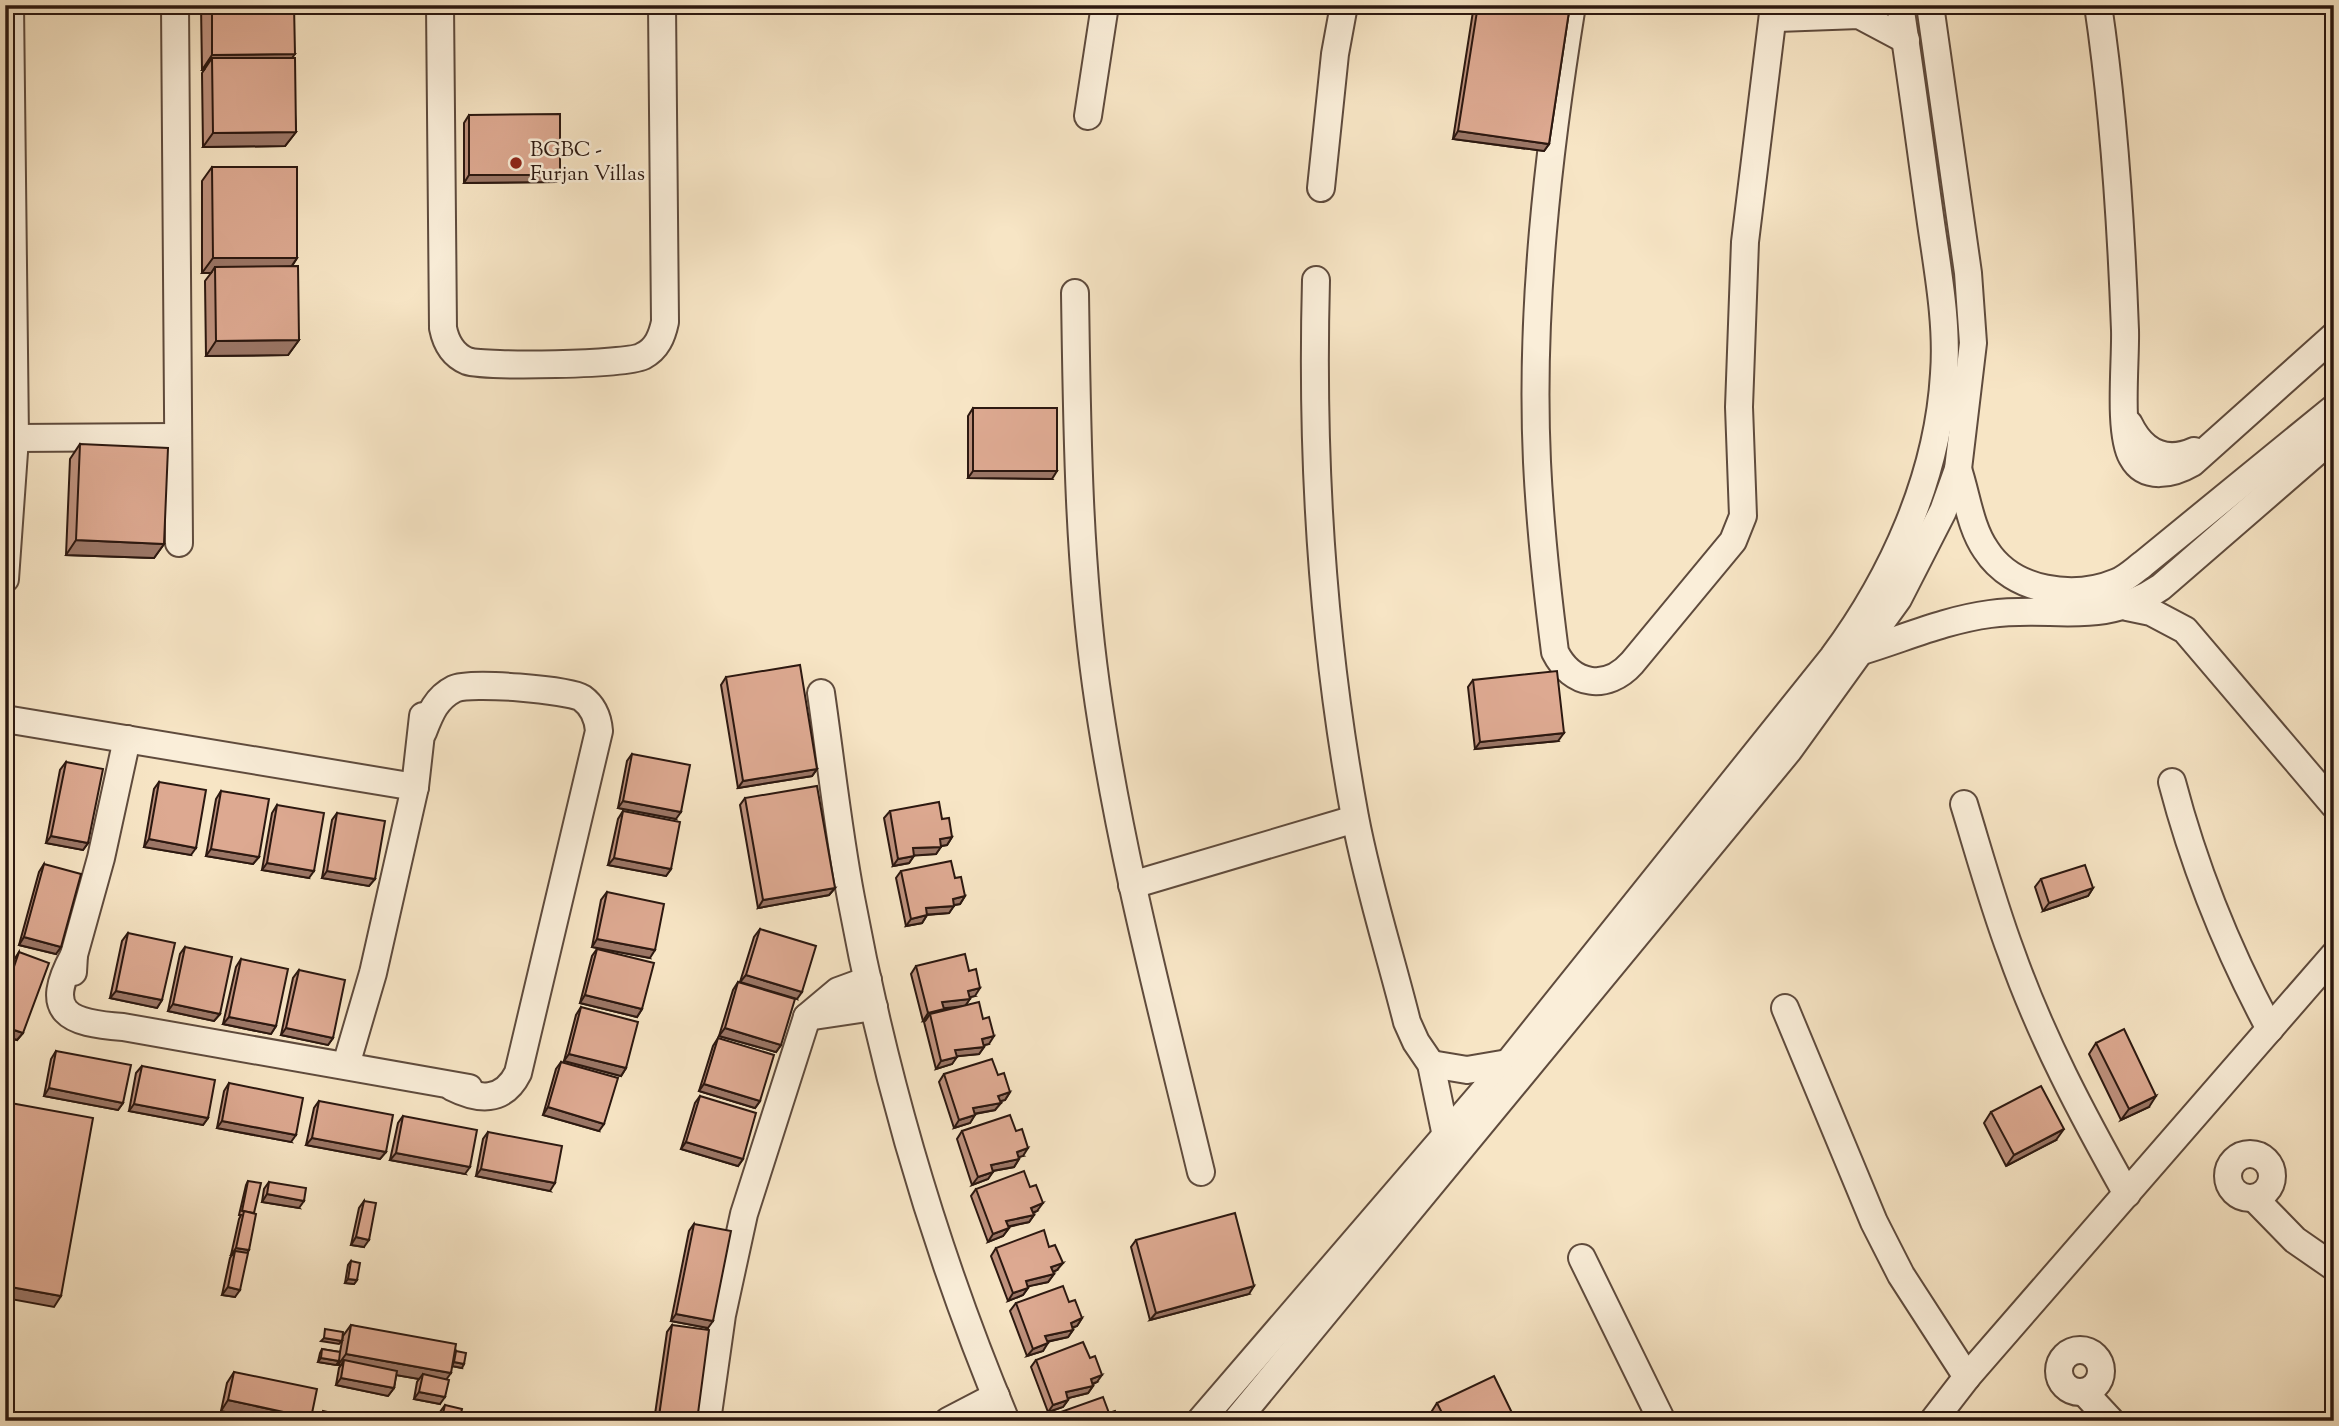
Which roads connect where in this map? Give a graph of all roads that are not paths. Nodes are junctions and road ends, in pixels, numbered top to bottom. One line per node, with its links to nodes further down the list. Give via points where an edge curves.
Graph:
1 (10, 5): 21 (street)
2 (175, 5): 20 (street)
3 (440, 5): 4 (street, via 443,328 453,352 478,364 631,361 655,347 662,335)
4 (662, 5)
5 (1105, 5): 14 (street)
6 (1343, 5): 15 (street)
7 (1572, 5): 12 (street, via 1543,264 1536,362 1537,462 1555,652 1572,675 1598,682 1623,673 1632,663 1733,541 1743,516 1739,407 1745,242)
8 (1900, 5): 13 (street)
9 (1930, 5): 23 (street, via 1968,273 1973,343)
10 (2098, 5): 18 (street, via 2119,232 2126,417 2143,446 2162,456 2184,455 2215,442)
11 (1866, 10): 12 (street); 13 (street)
12 (1775, 12)
13 (1906, 40): 45 (street, via 1938,273 1944,374 1926,475 1909,522 1848,637)
14 (1088, 116)
15 (1321, 188)
16 (1316, 280): 37 (street, via 1314,403 1321,576)
17 (1074, 293): 38 (street, via 1085,586 1111,782)
18 (2334, 336)
19 (2334, 408): 23 (street, via 2120,581 2081,591 2040,588 2000,566 1978,537)
20 (177, 437): 21 (street); 24 (street)
21 (15, 438): 26 (street)
22 (2334, 438): 25 (street)
23 (1958, 469): 29 (street, via 1943,511 1898,599)
24 (178, 543)
25 (2180, 570): 27 (street); 28 (street, via 2178,607)
26 (5, 579)
27 (2127, 607): 28 (street, via 2163,617); 29 (street, via 2069,615 1994,613)
28 (2185, 630): 36 (street)
29 (1862, 651): 61 (street, via 1780,761)
30 (821, 694): 40 (street, via 850,896)
31 (5, 719): 32 (street)
32 (127, 739): 34 (street); 47 (street, via 102,858 74,955 73,982 81,1003 94,1015 123,1027)
33 (2172, 782): 44 (street, via 2211,909)
34 (415, 787): 47 (street, via 373,973); 47 (street, via 423,732 433,708 461,686 489,684 551,694 581,716 589,736 589,765 568,868 521,1051 512,1068 481,1087 452,1087)
35 (1964, 804): 50 (street, via 2010,951 2035,1014)
36 (2334, 805)
37 (1356, 820): 38 (street); 46 (street, via 1407,1022)
38 (1132, 885): 49 (street)
39 (2334, 955): 44 (street)
40 (868, 980): 41 (street); 43 (street, via 838,991)
41 (874, 1007): 43 (street); 56 (street, via 909,1145)
42 (1785, 1008): 54 (street, via 1874,1222 1926,1317)
43 (807, 1017): 57 (street, via 744,1214)
44 (2270, 1029): 50 (street)
45 (1508, 1063): 46 (street, via 1467,1070); 48 (street)
46 (1431, 1064): 48 (street)
47 (346, 1065)
48 (1446, 1136): 60 (street)
49 (1201, 1172)
50 (2127, 1194): 54 (street)
51 (2254, 1198): 53 (street, via 2295,1240)
52 (1581, 1258): 62 (street)
53 (2334, 1267)
54 (1967, 1377): 63 (street)
55 (2084, 1392): 64 (street)
56 (996, 1396): 58 (street); 59 (street)
57 (706, 1420)
58 (948, 1421)
59 (1006, 1421)
60 (1200, 1421)
61 (1236, 1421)
62 (1662, 1421)
63 (1933, 1421)
64 (2111, 1421)

